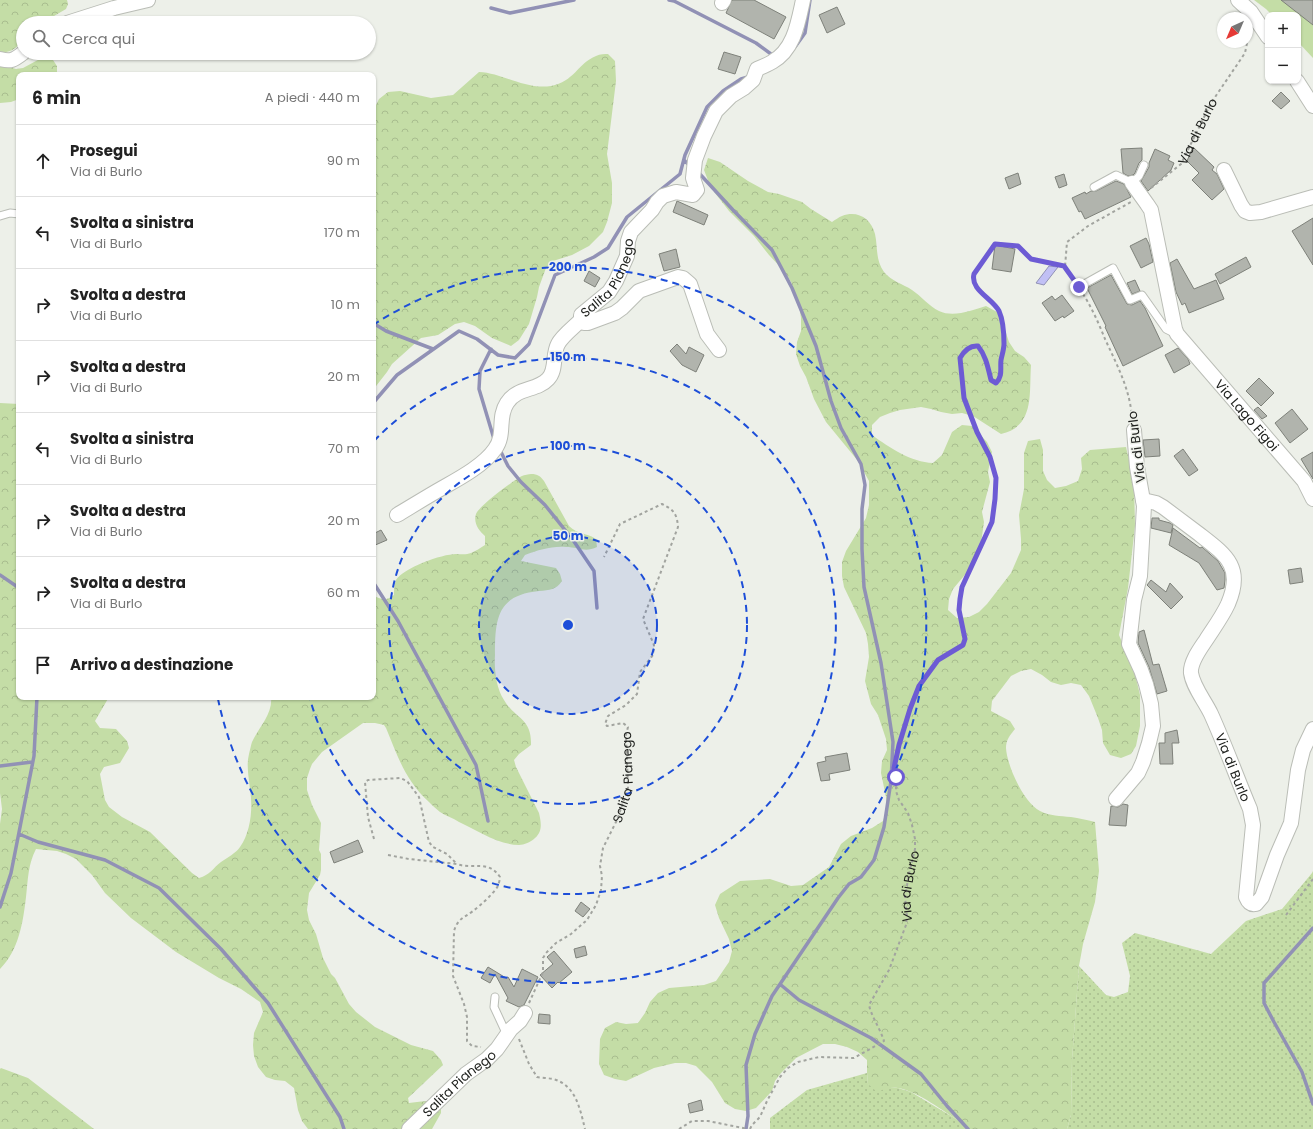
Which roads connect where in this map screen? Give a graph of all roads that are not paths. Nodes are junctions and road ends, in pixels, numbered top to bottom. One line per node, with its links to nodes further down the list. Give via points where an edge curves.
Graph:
1 (148, 0): 4 (street)
2 (803, 0): 18 (street, Salita Pianego, via 794,36 789,45 716,112 695,160 697,190 693,196 676,192 663,196 631,232 627,256 609,292 581,315)
3 (1238, 0): 5 (street, via 1251,12)
4 (89, 16)
5 (1265, 33)
6 (16, 58): 7 (street, via 7,61)
7 (0, 59)
8 (1299, 84): 9 (street)
9 (1313, 106)
10 (1144, 165): 12 (lane)
11 (1224, 170): 14 (street, via 1240,205 1250,213)
12 (1132, 183): 13 (lane, via 1116,175); 19 (street, Via Lago Figoi, via 1150,210)
13 (1094, 187)
14 (1313, 197)
15 (16, 214): 16 (lane)
16 (0, 216)
17 (1079, 287): 19 (lane, Via Lago Figoi, via 1114,268 1130,300 1142,295 1166,329)
18 (581, 320): 20 (street, Salita Pianego, via 588,323 616,313 639,291 678,277 683,278 690,284 707,334); 24 (street, via 558,344 553,372 548,379 515,394 506,403 502,416 501,439 495,450 462,477)
19 (1178, 334): 22 (street, Via Lago Figoi, via 1304,481)
20 (719, 350)
21 (1134, 430): 23 (street, Via di Burlo, via 1137,467)
22 (1313, 499)
23 (1144, 500): 25 (street, Via di Burlo, via 1163,507 1221,551 1230,563 1234,577 1227,605 1197,654 1191,674 1211,713 1250,809 1253,825 1246,897 1251,904 1256,904 1262,897 1291,823 1302,750); 26 (street, Via di Burlo, via 1140,576 1134,600 1129,644 1146,684 1153,726 1138,773)
24 (396, 515)
25 (1313, 728)
26 (1116, 799)
27 (496, 996): 29 (lane, via 494,1007)
28 (525, 1013): 29 (street, Salita Pianego)
29 (511, 1030): 30 (street, Salita Pianego, via 492,1054 466,1074)
30 (409, 1129)

